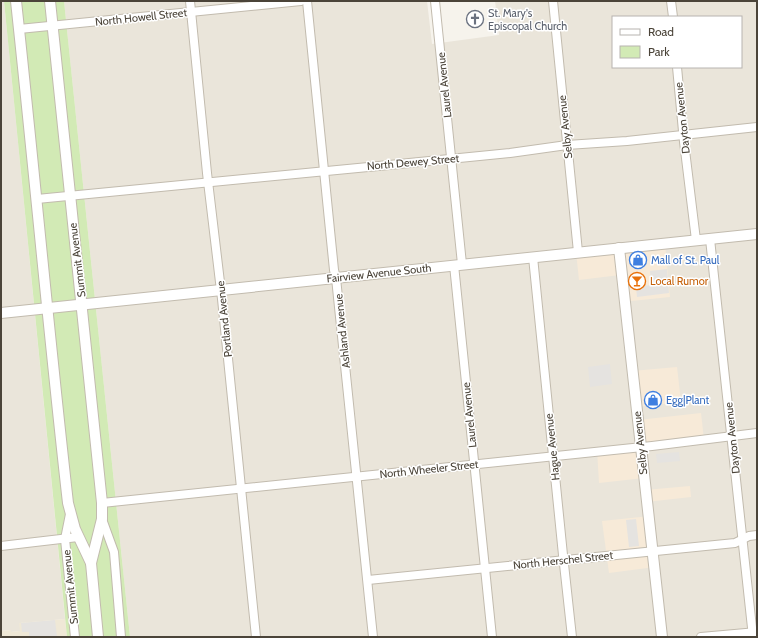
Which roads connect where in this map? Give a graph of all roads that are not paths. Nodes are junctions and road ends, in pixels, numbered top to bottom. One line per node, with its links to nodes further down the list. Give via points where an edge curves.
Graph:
1 (16, 1): 12 (street, Summit Avenue)
2 (50, 1): 11 (street, Summit Avenue)
3 (190, 1): 9 (street, Portland Avenue)
4 (301, 1): 9 (street, North Howell Street)
5 (307, 1): 18 (street, Ashland Avenue)
6 (435, 1): 17 (street, Laurel Avenue)
7 (553, 1): 16 (street, Selby Avenue)
8 (671, 1): 10 (street)
9 (191, 12): 11 (street, North Howell Street); 19 (street, Portland Avenue)
10 (673, 16)
11 (52, 26): 12 (street, North Howell Street); 20 (street, Summit Avenue)
12 (19, 29): 21 (street, Summit Avenue)
13 (677, 68): 15 (street, Dayton Avenue)
14 (757, 127): 15 (street, North Dewey Street)
15 (683, 135): 16 (street, North Dewey Street); 24 (street, Dayton Avenue)
16 (567, 145): 17 (street, North Dewey Street); 26 (street, Selby Avenue)
17 (451, 159): 18 (street, North Dewey Street); 28 (street, Laurel Avenue)
18 (324, 171): 19 (street, North Dewey Street); 29 (street, Ashland Avenue)
19 (209, 182): 20 (street, North Dewey Street); 30 (street, Portland Avenue)
20 (69, 196): 21 (street, North Dewey Street); 31 (street, Summit Avenue)
21 (37, 199): 32 (street, Summit Avenue)
22 (757, 234): 23 (street, Fairview Avenue South)
23 (710, 239): 24 (street, Fairview Avenue South); 35 (street, Dayton Avenue)
24 (696, 240): 25 (street, Fairview Avenue South)
25 (619, 248): 26 (street, Fairview Avenue South); 36 (street, Selby Avenue)
26 (578, 252): 27 (street, Fairview Avenue South)
27 (533, 257): 28 (street, Fairview Avenue South); 37 (street, Hague Avenue)
28 (458, 265): 29 (street, Fairview Avenue South); 38 (street, Laurel Avenue)
29 (336, 278): 30 (street, Fairview Avenue South); 39 (street, Ashland Avenue)
30 (221, 290): 31 (street, Fairview Avenue South); 40 (street, Portland Avenue)
31 (82, 304): 32 (street, Fairview Avenue South); 41 (street, Summit Avenue)
32 (47, 308): 33 (street, Fairview Avenue South); 42 (street, Summit Avenue)
33 (1, 313)
34 (757, 433): 35 (street, North Wheeler Street)
35 (731, 436): 36 (street, North Wheeler Street); 47 (street, Dayton Avenue)
36 (641, 447): 37 (street, North Wheeler Street); 49 (street, Selby Avenue)
37 (553, 456): 38 (street, North Wheeler Street); 50 (street, Hague Avenue)
38 (474, 464): 39 (street, North Wheeler Street); 52 (street, Laurel Avenue)
39 (357, 476): 40 (street, North Wheeler Street); 53 (street, Ashland Avenue)
40 (241, 488): 41 (street, North Wheeler Street); 58 (street, Portland Avenue)
41 (102, 503): 43 (street, Summit Avenue)
42 (71, 513): 45 (street, Summit Avenue); 46 (street, Summit Avenue)
43 (102, 519): 51 (street, Summit Avenue); 57 (street, Summit Avenue, via 114,552)
44 (757, 535): 47 (street, North Herschel Street)
45 (78, 538): 46 (street); 51 (street, Summit Avenue)
46 (65, 539): 48 (street); 55 (street, Summit Avenue)
47 (743, 539): 49 (street, North Herschel Street, via 735,543); 54 (street, Dayton Avenue)
48 (1, 546)
49 (652, 551): 50 (street, North Herschel Street); 62 (street, Selby Avenue)
50 (563, 560): 52 (street, North Herschel Street); 61 (street, Hague Avenue)
51 (91, 563): 56 (street, Summit Avenue)
52 (484, 568): 53 (street, North Herschel Street); 60 (street, Laurel Avenue)
53 (368, 580): 59 (street, Ashland Avenue)
54 (754, 634): 63 (street)
55 (75, 637)
56 (98, 637)
57 (121, 637)
58 (256, 637)
59 (373, 637)
60 (492, 637)
61 (572, 637)
62 (662, 637)
63 (701, 637)

